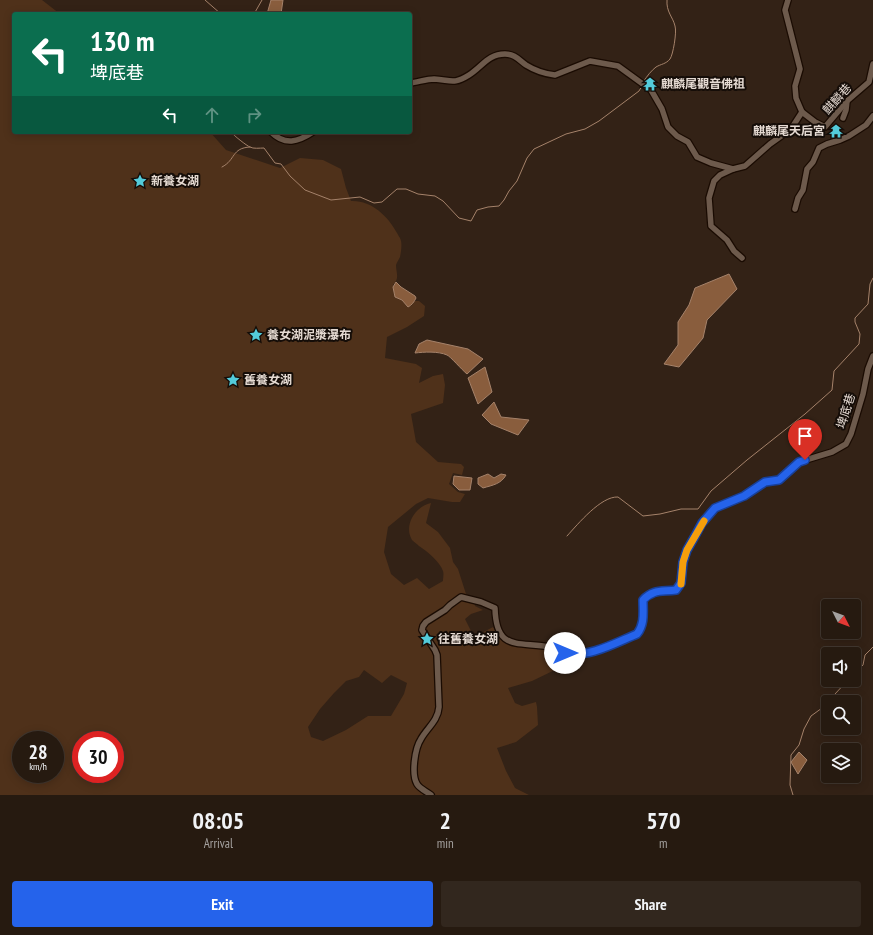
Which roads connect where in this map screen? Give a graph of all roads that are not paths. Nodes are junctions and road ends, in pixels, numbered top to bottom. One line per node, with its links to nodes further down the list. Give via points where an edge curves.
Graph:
1 (788, 0): 6 (street, via 784,10 800,69 795,86 796,98)
2 (873, 64): 4 (street, 麒麟巷)
3 (412, 83): 11 (street, via 433,79 456,82 487,59 507,54 550,75 590,61 618,66 651,90 668,126 677,136 688,142 697,157)
4 (871, 84): 5 (street, 麒麟巷)
5 (847, 101): 6 (street, 麒麟巷, via 825,127); 8 (street)
6 (802, 112): 11 (street, via 791,130 745,166)
7 (873, 116): 12 (street, via 866,125 849,136 819,148 807,169)
8 (843, 118)
9 (274, 134): 10 (street, via 282,140 290,141)
10 (310, 134)
11 (734, 169): 13 (street, via 720,174 714,182 709,198 711,226)
12 (795, 209)
13 (742, 258)
14 (873, 356): 15 (street, 埤底巷, via 846,444 832,452 799,462 779,480 765,482 744,496 715,508 702,523 687,550 681,583 676,590 649,593 643,600 643,622 637,634 602,648 575,655 553,648 520,644 507,640 500,633 495,608 461,597 426,622 422,630 437,655 439,707 438,716 416,750 415,779 420,788)
15 (431, 795)

